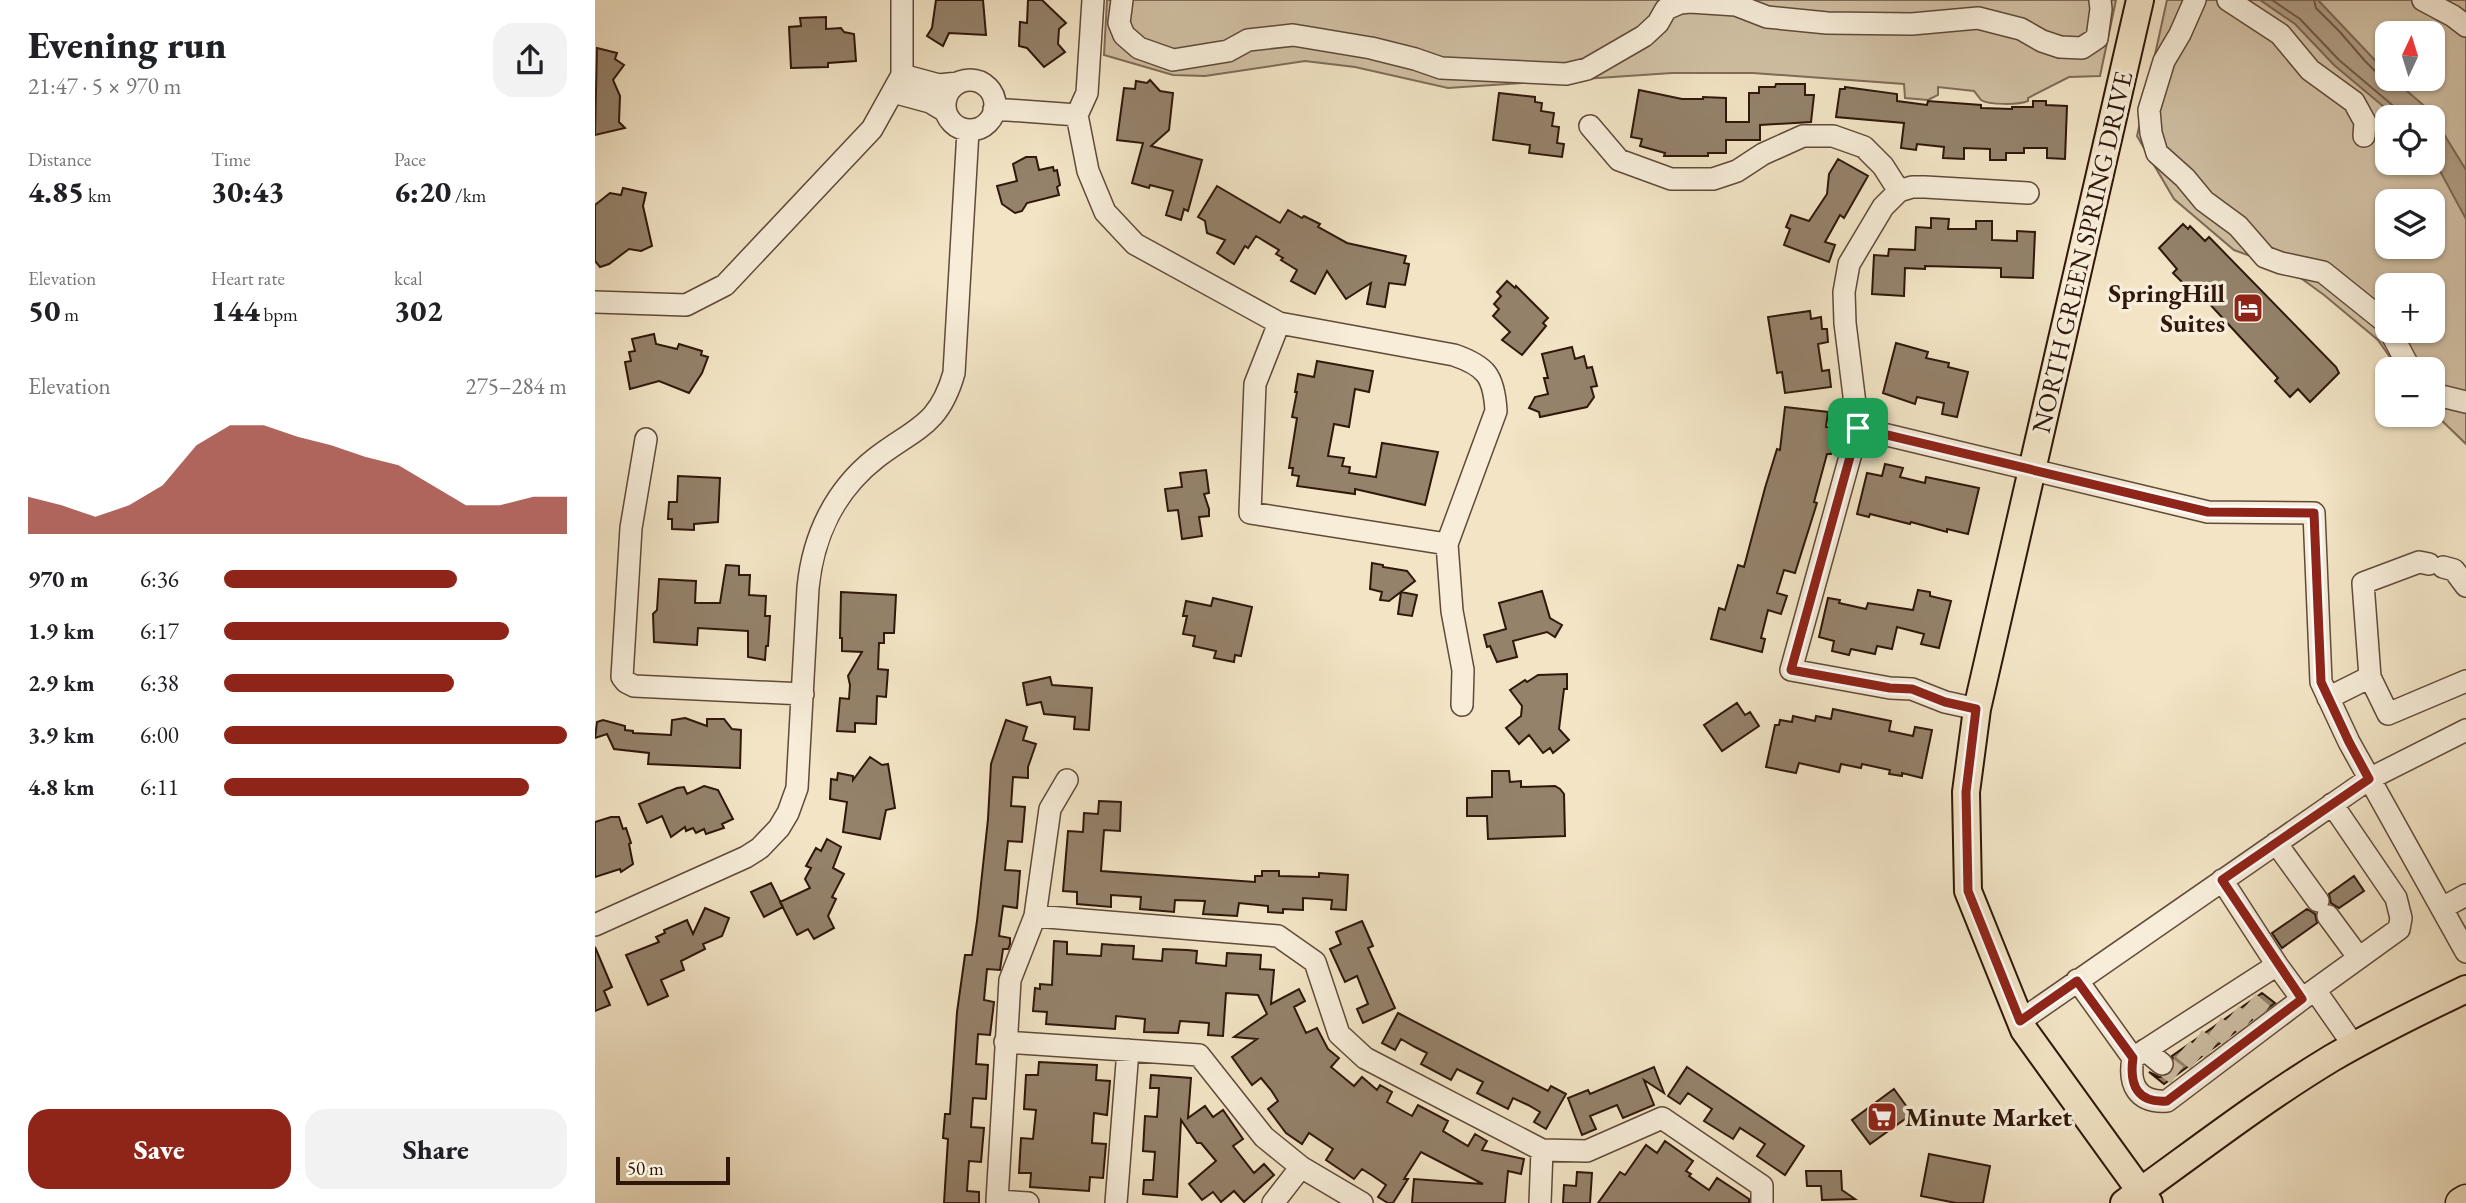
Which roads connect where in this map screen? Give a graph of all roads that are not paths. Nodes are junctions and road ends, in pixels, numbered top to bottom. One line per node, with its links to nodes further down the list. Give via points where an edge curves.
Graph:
1 (902, 0): 11 (street)
2 (1093, 0): 14 (street, via 1087,93)
3 (1122, 0): 4 (street, via 1119,23 1124,35 1139,48 1173,60 1228,51 1248,40 1293,35 1371,48 1441,68 1566,74 1587,68 1644,36 1666,9 1680,3 1736,5 1767,17 1826,23 1912,24 1978,18 2021,29 2060,47 2082,48 2097,38)
4 (2100, 0)
5 (2140, 0): 27 (main road, NORTH GREEN SPRING DRIVE)
6 (2195, 0): 21 (street, via 2164,61 2150,110 2157,153 2204,201 2238,226 2265,257 2323,272)
7 (2228, 0): 17 (street, via 2280,34 2310,70 2354,102 2365,122)
8 (2423, 0): 9 (street)
9 (2466, 26)
10 (958, 83): 11 (street); 12 (street, via 983,84 993,97); 13 (street, via 947,95)
11 (897, 84): 13 (street); 20 (street, via 872,129 725,285 686,305)
12 (994, 109): 14 (street); 16 (street, via 983,127)
13 (945, 111): 16 (street, via 953,124)
14 (1077, 115): 22 (street, via 1088,171 1105,212 1135,244)
15 (1590, 126): 18 (street, via 1619,160 1671,179 1713,179 1803,136 1833,136 1864,147 1884,166)
16 (968, 131): 32 (street, via 951,382 929,420 859,473 824,522 810,573)
17 (2364, 136)
18 (1899, 191): 19 (street, via 1925,187); 25 (street, via 1883,207 1850,264 1844,292)
19 (2028, 193)
20 (595, 302)
21 (2375, 314)
22 (1279, 323): 28 (street, via 1255,384 1250,513); 28 (street, via 1454,355 1476,362 1489,377 1496,411)
23 (2445, 397): 24 (street)
24 (2466, 402)
25 (1858, 428): 27 (street); 35 (street, via 1791,670 1912,689)
26 (646, 439): 32 (street, via 628,559 622,677 634,685)
27 (2031, 470): 33 (street, via 2208,512 2314,513 2321,682); 35 (main road, NORTH GREEN SPRING DRIVE)
28 (1447, 544): 34 (street, via 1452,611 1464,670)
29 (2466, 586): 30 (street, via 2454,570 2419,562 2363,583)
30 (2370, 677): 31 (street, via 2388,714); 33 (street)
31 (2466, 681)
32 (803, 694): 45 (street, via 797,789 773,835 746,857)
33 (2328, 698): 37 (street)
34 (1462, 705)
35 (1976, 709): 52 (main road, NORTH GREEN SPRING DRIVE, via 1966,792 1968,891)
36 (2466, 730): 37 (street)
37 (2369, 779): 39 (street); 43 (street)
38 (1067, 780): 44 (street, via 1050,809)
39 (2332, 804): 40 (street); 47 (street, via 2396,898 2401,918 2399,929)
40 (2276, 843): 41 (street); 47 (street)
41 (2222, 880): 48 (street); 49 (street)
42 (2466, 894): 43 (street)
43 (2442, 908): 46 (street)
44 (1035, 916): 54 (street, via 1010,980); 59 (street, via 1278,936 1315,962 1339,1034 1365,1058)
45 (595, 925)
46 (2466, 951)
47 (2359, 958): 51 (street)
48 (2277, 965): 51 (street); 53 (street)
49 (2077, 981): 52 (street); 57 (street)
50 (2466, 989): 55 (main road)
51 (2308, 994): 53 (street); 55 (street)
52 (2020, 1021): 61 (main road, NORTH GREEN SPRING DRIVE)
53 (2221, 1031): 57 (street); 58 (street)
54 (1005, 1042): 56 (street); 63 (street, via 996,1201)
55 (2354, 1046): 61 (main road, via 2230,1126)
56 (1128, 1050): 60 (street, via 1199,1055 1264,1137); 64 (street)
57 (2139, 1054): 58 (street); 58 (street, via 2131,1072 2143,1098 2167,1101)
58 (2176, 1074)
59 (1542, 1150): 67 (street); 68 (street, via 1587,1151 1662,1118 1762,1186)
60 (1301, 1167): 65 (street); 66 (street)
61 (2138, 1199)
62 (2466, 1200): 69 (highway)
63 (1028, 1203)
64 (1116, 1203)
65 (1273, 1203)
66 (1361, 1203)
67 (1540, 1203)
68 (1762, 1203)
69 (2461, 1203)

